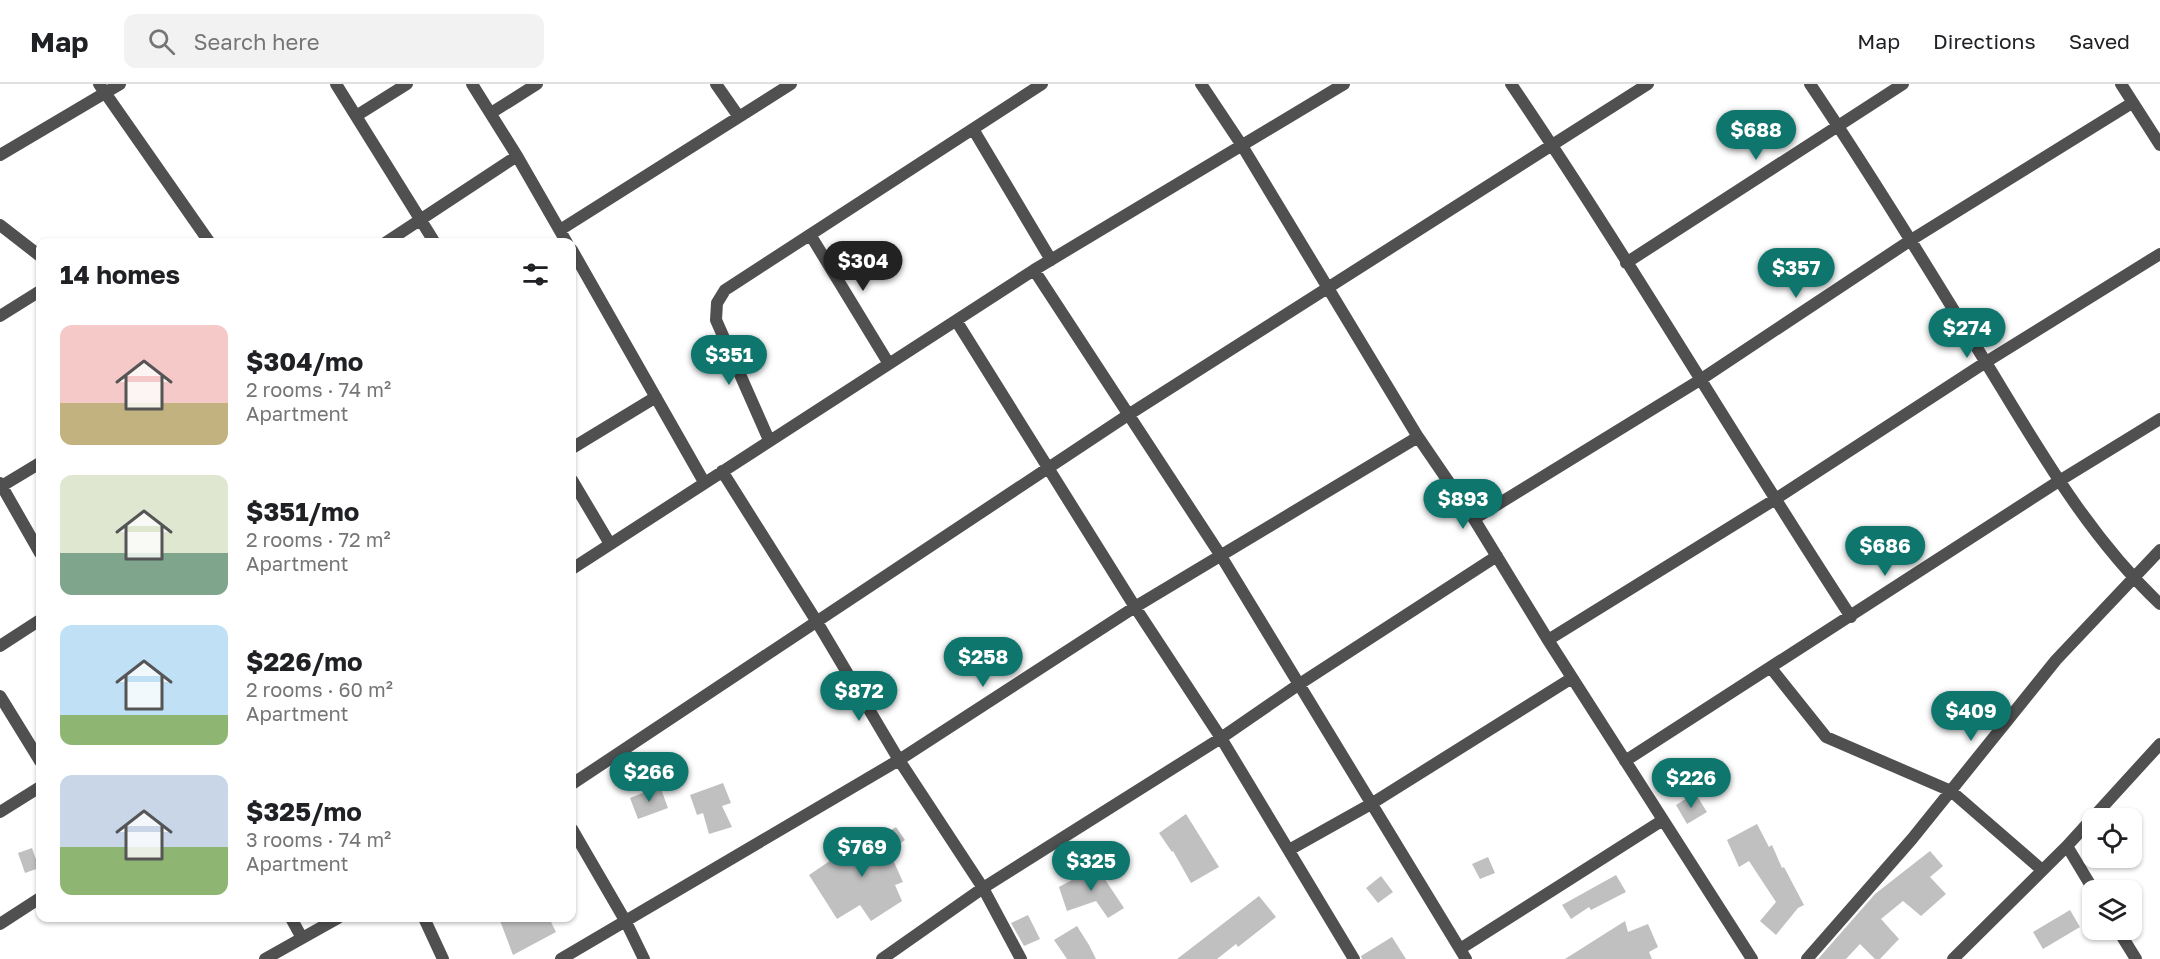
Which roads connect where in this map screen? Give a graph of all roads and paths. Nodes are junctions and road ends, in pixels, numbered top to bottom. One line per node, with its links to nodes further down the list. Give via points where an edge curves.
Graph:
1 (120, 84): 16 (street)
2 (336, 84): 19 (street)
3 (408, 84): 19 (street)
4 (472, 84): 18 (street)
5 (537, 84): 18 (street)
6 (716, 84): 20 (street)
7 (791, 84): 20 (street)
8 (1041, 84): 22 (street)
9 (1201, 84): 23 (street)
10 (1344, 84): 23 (street)
11 (1511, 84): 25 (street)
12 (1648, 84): 25 (street)
13 (1810, 84): 21 (street)
14 (1903, 84): 21 (street)
15 (2121, 84): 17 (street)
16 (102, 88): 26 (street); 32 (street)
17 (2132, 103): 24 (street); 36 (street)
18 (491, 113): 27 (street)
19 (356, 116): 28 (street)
20 (739, 117): 30 (street)
21 (1838, 126): 36 (street); 41 (street)
22 (973, 129): 31 (street); 40 (street)
23 (1241, 144): 40 (street); 43 (street)
24 (2160, 145)
25 (1553, 146): 41 (street); 43 (street)
26 (0, 155)
27 (517, 156): 28 (street); 30 (street)
28 (421, 219): 33 (street); 34 (street)
29 (0, 225): 37 (street)
30 (560, 230): 35 (street)
31 (811, 236): 48 (street); 54 (street, via 725,290 717,303 716,320)
32 (207, 238)
33 (392, 238)
34 (432, 238)
35 (564, 238)
36 (1911, 240): 47 (street); 49 (street)
37 (36, 253)
38 (2160, 254): 47 (street)
39 (576, 257): 50 (street)
40 (1051, 260): 42 (street)
41 (1626, 263): 49 (street)
42 (1034, 270): 46 (street); 51 (street)
43 (1328, 290): 51 (street); 53 (street)
44 (36, 294): 45 (street)
45 (0, 316)
46 (957, 322): 48 (street); 57 (street)
47 (1986, 362): 59 (street); 63 (street)
48 (890, 364): 54 (street)
49 (1700, 380): 63 (street); 64 (street)
50 (656, 397): 55 (street); 60 (street)
51 (1128, 415): 57 (street); 68 (street)
52 (2160, 419): 59 (street)
53 (1418, 437): 64 (street); 68 (street)
54 (769, 440): 58 (street)
55 (576, 446)
56 (36, 465): 61 (street)
57 (1048, 470): 73 (street); 75 (street)
58 (722, 471): 60 (street); 75 (street)
59 (2059, 481): 71 (street); 74 (street)
60 (705, 482): 65 (street)
61 (0, 485): 66 (street)
62 (576, 487): 65 (street)
63 (1774, 500): 74 (street); 77 (street)
64 (1474, 519): 69 (street)
65 (610, 544): 70 (street)
66 (36, 546)
67 (2160, 550): 71 (street)
68 (1221, 556): 73 (street); 81 (street)
69 (1497, 556): 77 (street); 81 (street)
70 (576, 565)
71 (2133, 578): 72 (street); 90 (street, via 2056,660)
72 (2160, 603)
73 (1135, 607): 83 (street); 86 (street)
74 (1851, 617): 79 (street)
75 (817, 622): 86 (street); 88 (street)
76 (36, 623): 78 (street)
77 (1548, 640): 80 (street)
78 (0, 646)
79 (1771, 668): 87 (street); 90 (street, via 1826,737)
80 (1572, 678): 87 (street); 91 (street)
81 (1298, 685): 83 (street); 91 (street)
82 (0, 696): 85 (street)
83 (1221, 738): 96 (street); 99 (street)
84 (2160, 744): 95 (street)
85 (36, 754)
86 (899, 760): 99 (street); 104 (street)
87 (1625, 761): 93 (street)
88 (576, 781)
89 (36, 790): 92 (street)
90 (1951, 791): 97 (street); 117 (street)
91 (1371, 804): 96 (street); 108 (street)
92 (0, 812)
93 (1663, 820): 108 (street); 109 (street)
94 (576, 836): 104 (street)
95 (2067, 846): 97 (street); 98 (street)
96 (1289, 850): 116 (street)
97 (2042, 870): 118 (street)
98 (2087, 880)
99 (983, 888): 114 (street); 115 (street)
100 (36, 901): 105 (street)
101 (293, 922): 106 (street)
102 (331, 922): 106 (street)
103 (426, 922): 111 (street)
104 (626, 922): 112 (street); 113 (street)
105 (0, 924)
106 (302, 938): 110 (street)
107 (2124, 940): 119 (street)
108 (1463, 954)
109 (1746, 957)
110 (265, 959)
111 (443, 959)
112 (561, 959)
113 (644, 959)
114 (882, 959)
115 (1021, 959)
116 (1354, 959)
117 (1807, 959)
118 (1953, 959)
119 (2136, 959)

